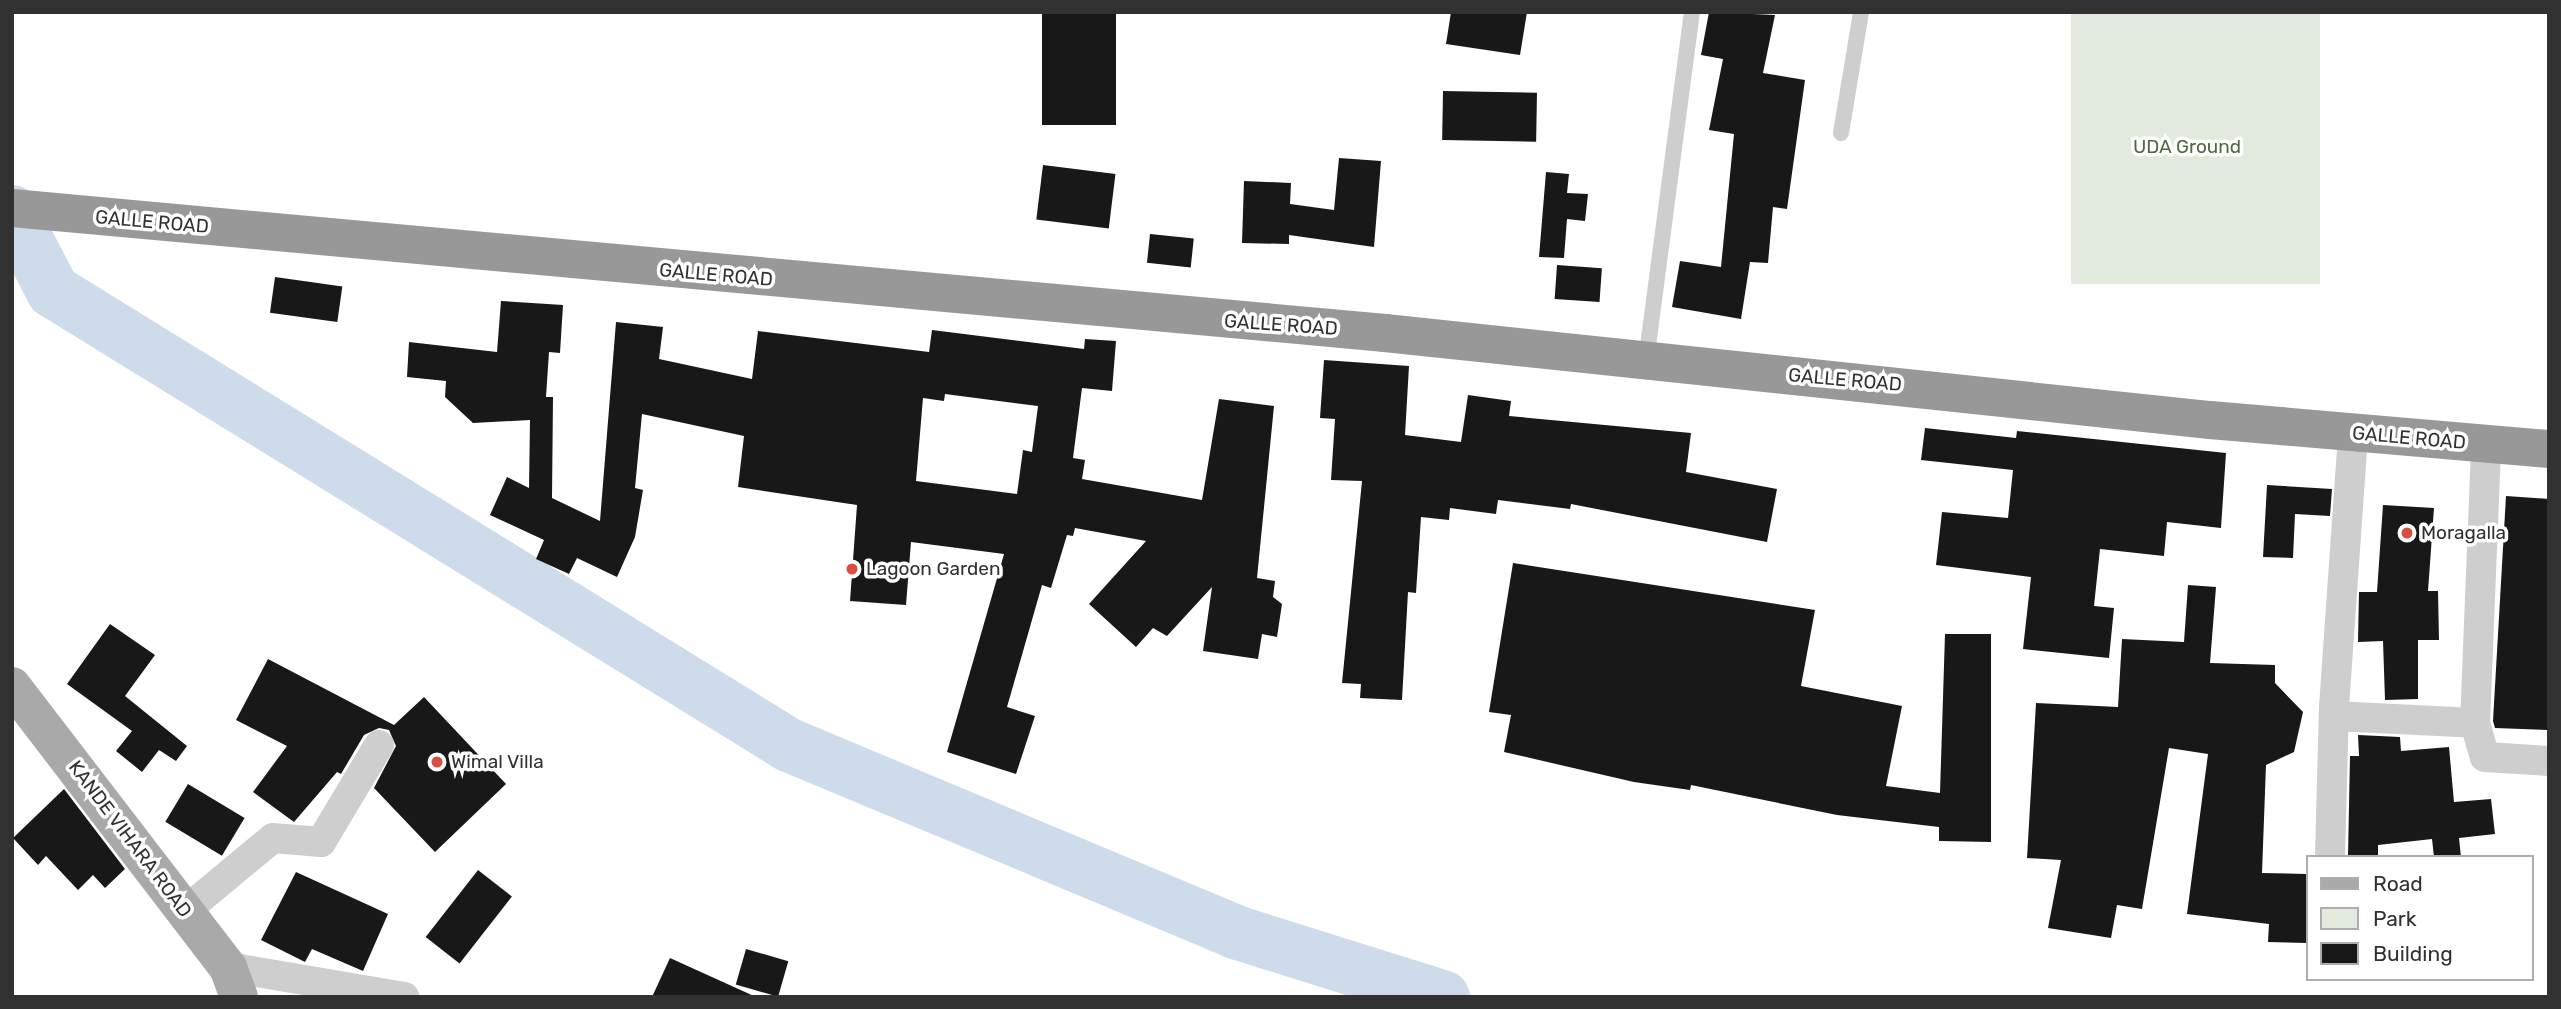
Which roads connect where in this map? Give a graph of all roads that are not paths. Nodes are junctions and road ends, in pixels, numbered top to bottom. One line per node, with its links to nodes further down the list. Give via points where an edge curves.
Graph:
1 (1692, 12): 5 (lane)
2 (1861, 12): 3 (lane)
3 (1841, 133)
4 (12, 208): 5 (highway, GALLE ROAD)
5 (1646, 361): 6 (highway, GALLE ROAD)
6 (2353, 432): 7 (highway, GALLE ROAD); 10 (street)
7 (2486, 445): 8 (highway, GALLE ROAD); 11 (street)
8 (2549, 449)
9 (12, 686): 15 (main road, KANDE VIHARA ROAD)
10 (2334, 716): 11 (street); 14 (street)
11 (2475, 723): 13 (street, via 2485,757)
12 (379, 745): 15 (street, via 321,842 272,838)
13 (2549, 761)
14 (2330, 855)
15 (185, 911): 16 (main road, KANDE VIHARA ROAD)
16 (233, 982): 17 (street)
17 (404, 997)

